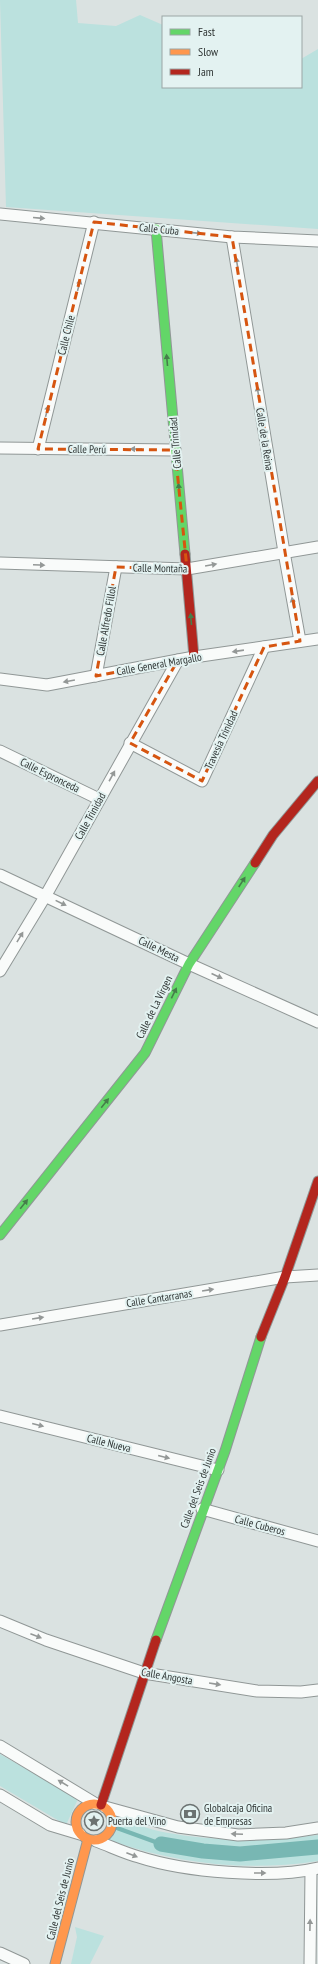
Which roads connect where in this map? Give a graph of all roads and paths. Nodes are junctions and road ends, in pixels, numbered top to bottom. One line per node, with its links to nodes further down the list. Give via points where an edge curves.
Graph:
1 (1, 218): 2 (street, Calle Cuba, one-way to 2)
2 (94, 222): 3 (street, Calle Cuba); 7 (street, Calle Chile, one-way to 2)
3 (156, 229): 4 (street, Calle Cuba, one-way to 4); 8 (street, Calle Trinidad, one-way to 3)
4 (232, 237): 5 (street, Calle Cuba); 10 (street, Calle de la Reina, one-way to 4)
5 (318, 241)
6 (0, 448): 7 (street, Calle Perú)
7 (38, 449): 8 (street, Calle Perú, one-way to 7)
8 (175, 450): 13 (street, Calle Trinidad, one-way to 8)
9 (318, 547): 10 (street, Calle Montaña)
10 (284, 552): 13 (street, Calle Montaña, one-way to 10); 15 (street, Calle de la Reina, one-way to 10)
11 (0, 564): 12 (street, Calle Montaña, one-way to 12)
12 (116, 567): 13 (street, Calle Montaña); 19 (street, Calle Alfredo Fillol)
13 (187, 569): 17 (street, Calle Trinidad, one-way to 13)
14 (318, 639): 15 (street, Calle General Margallo)
15 (300, 641): 16 (street, Calle General Margallo)
16 (264, 647): 17 (street, Calle General Margallo, one-way to 17); 21 (street, Travesía Trinidad, via 202,781)
17 (194, 658): 18 (street, Calle General Margallo)
18 (178, 660): 19 (street, Calle General Margallo); 21 (street, Calle Trinidad)
19 (96, 676): 20 (street, Calle General Margallo, one-way to 20, via 47,685)
20 (0, 679)
21 (130, 743): 24 (street, Calle Trinidad, one-way to 21)
22 (0, 751): 24 (street, Calle Espronceda)
23 (318, 781): 27 (street, Calle de La Virgen, one-way to 23, via 273,835)
24 (99, 799): 26 (street, Calle Trinidad)
25 (0, 875): 26 (street, Calle Mesta)
26 (46, 895): 27 (street, Calle Mesta, one-way to 27); 28 (street, Calle Trinidad, one-way to 26)
27 (189, 964): 29 (street, Calle Mesta, one-way to 29); 31 (street, Calle de La Virgen, one-way to 27, via 145,1053)
28 (0, 970)
29 (318, 1022)
30 (318, 1181): 33 (street, Calle del Seis de Junio)
31 (0, 1235)
32 (318, 1275): 33 (street, Calle Cantarranas)
33 (285, 1277): 34 (street, Calle Cantarranas, one-way to 33); 36 (street, Calle del Seis de Junio, via 261,1338)
34 (0, 1325)
35 (0, 1416): 36 (street, Calle Nueva, one-way to 36)
36 (218, 1470): 37 (street, Calle del Seis de Junio)
37 (202, 1509): 38 (street, Calle Cuberos); 40 (street, Calle del Seis de Junio)
38 (318, 1541)
39 (0, 1621): 40 (street, Calle Angosta, one-way to 40, via 46,1640)
40 (144, 1673): 41 (street, Calle Angosta, one-way to 41, via 257,1691); 44 (street, Calle del Seis de Junio)
41 (318, 1690)
42 (0, 1746): 44 (street, one-way to 42)
43 (0, 1795): 46 (street, via 50,1825)
44 (101, 1805): 45 (street, one-way to 44, via 286,1833 238,1835 178,1827); 46 (street, via 112,1818 111,1830 107,1836); 46 (street, via 84,1807 77,1816 77,1829)
45 (318, 1828)
46 (88, 1838): 47 (street, one-way to 47, via 139,1858 195,1869 244,1873); 49 (street, Calle del Seis de Junio)
47 (315, 1869): 51 (street, one-way to 47)
48 (0, 1953): 50 (street)
49 (57, 1962)
50 (24, 1964)
51 (310, 1964)

